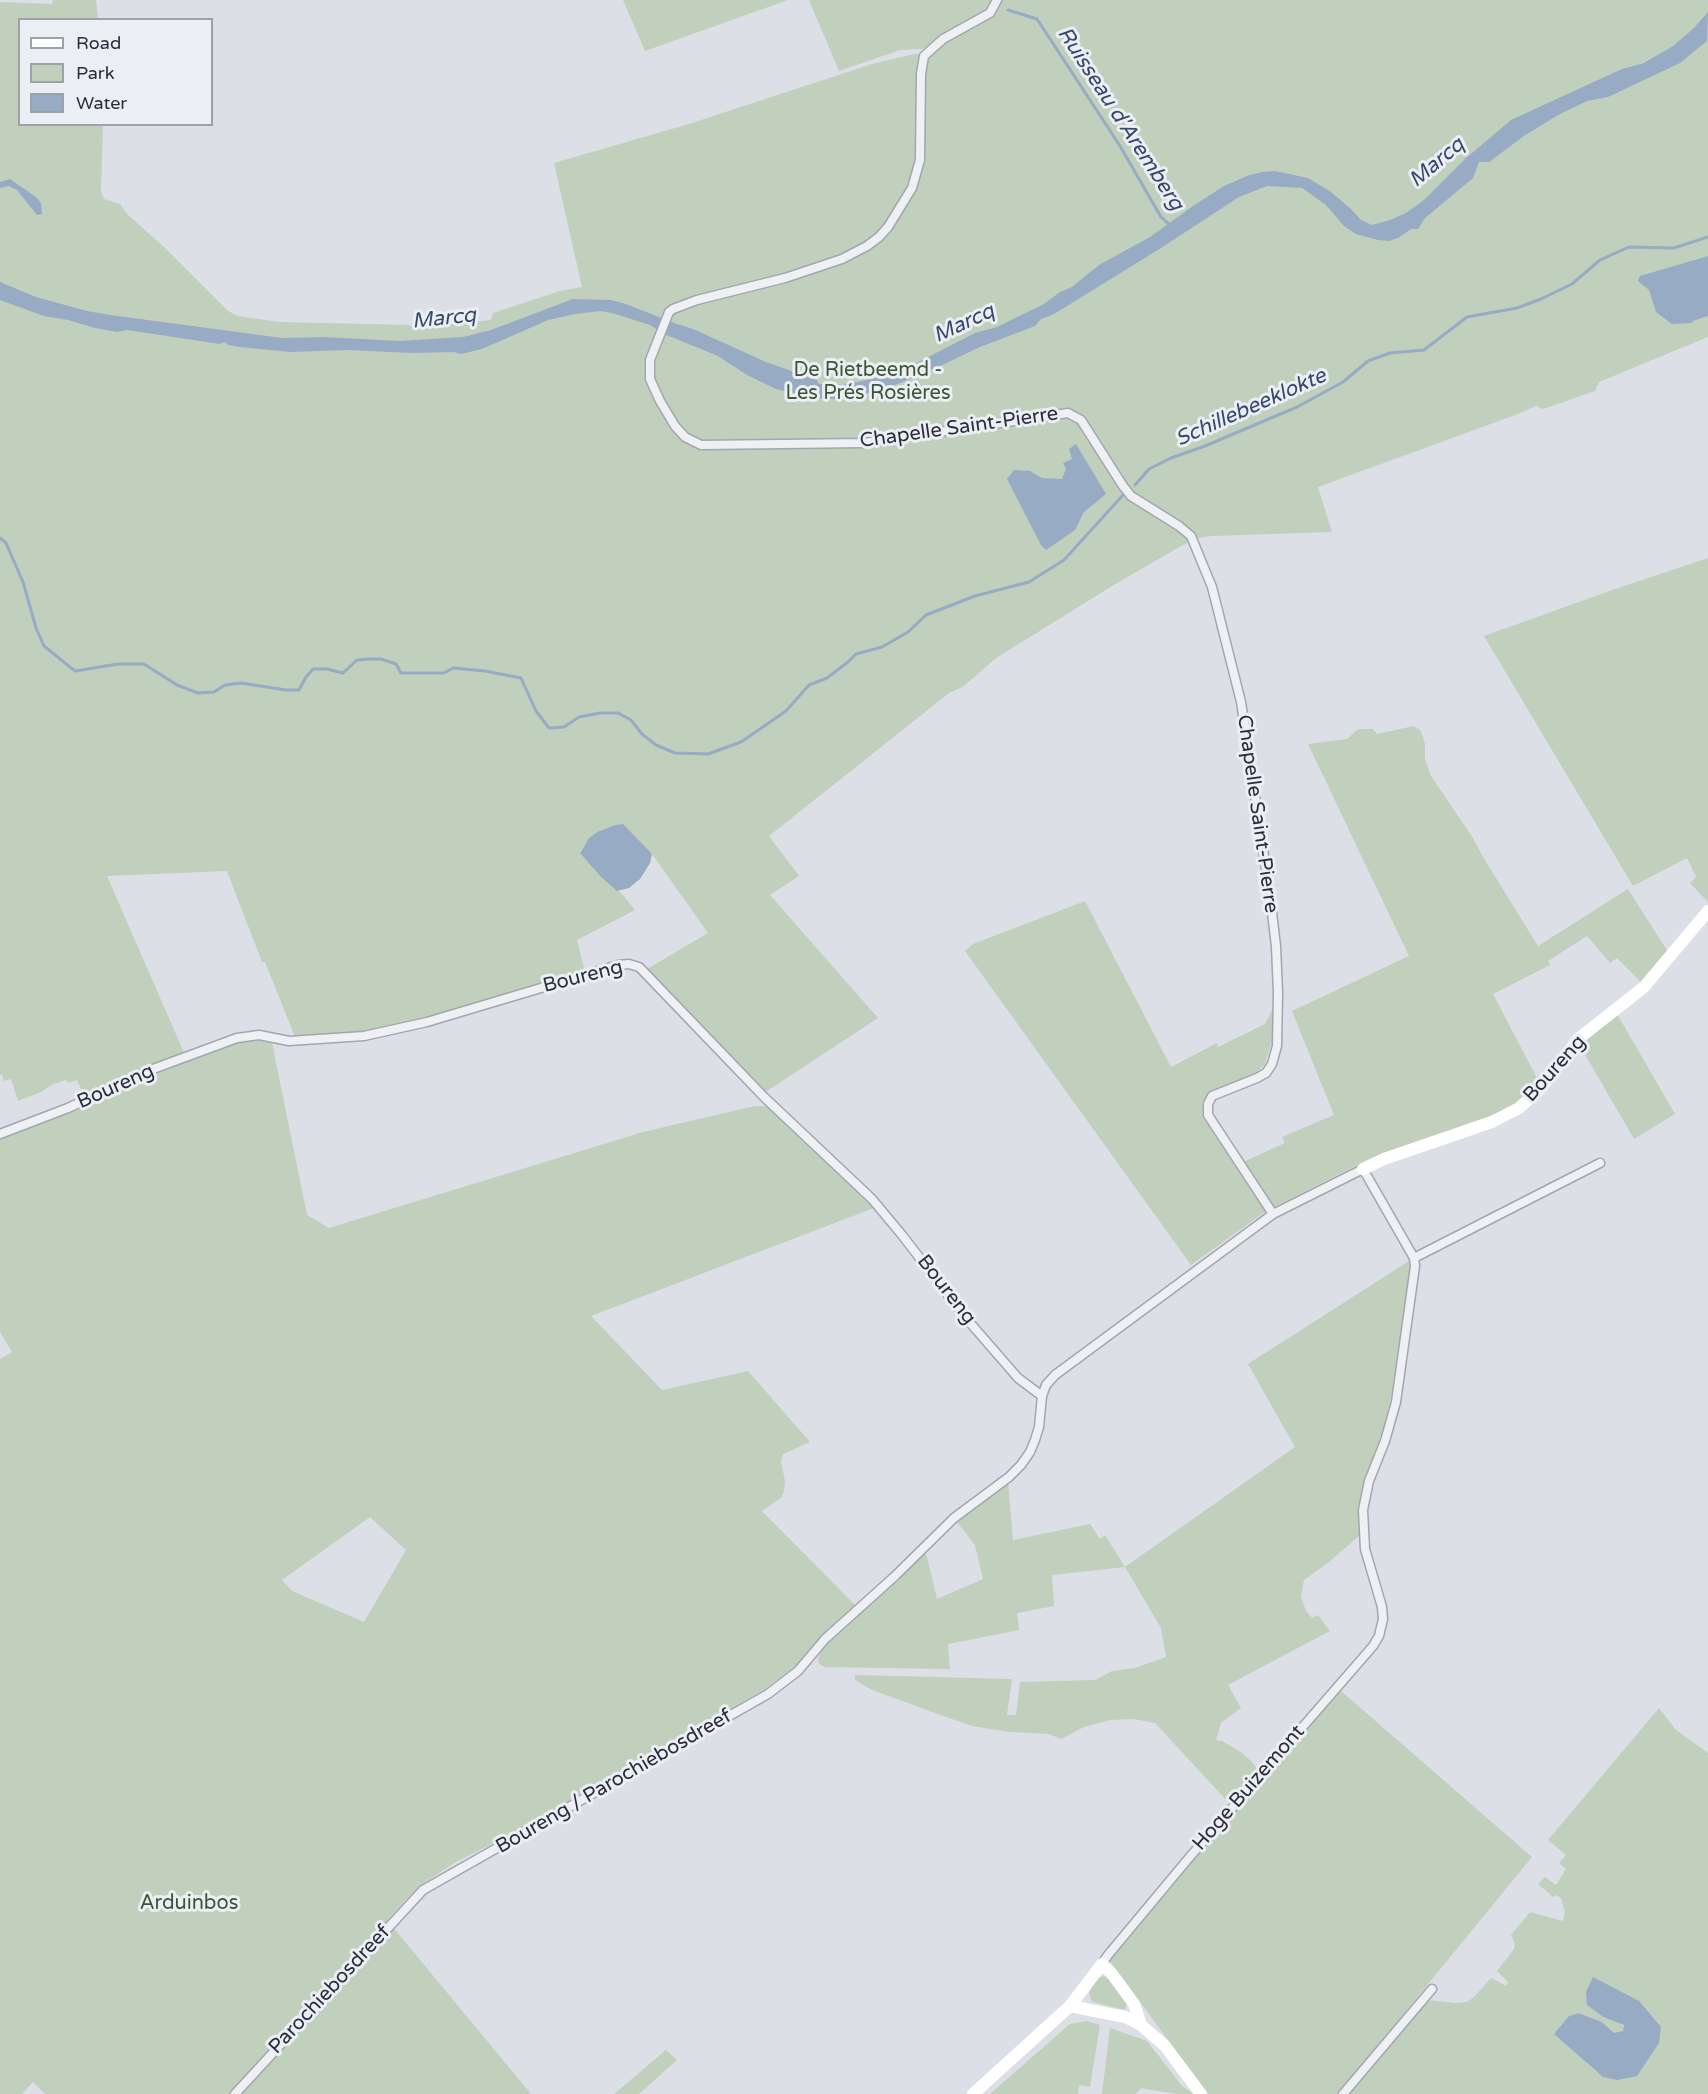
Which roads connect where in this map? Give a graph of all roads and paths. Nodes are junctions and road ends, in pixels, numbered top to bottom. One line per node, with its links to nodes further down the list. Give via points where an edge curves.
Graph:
1 (997, 0): 6 (street, Chapelle Saint-Pierre, via 990,13 943,39 922,61 920,160 912,188 879,237 856,253 821,267 677,306 669,312 655,344 650,379 680,432 701,445 864,442 1068,413 1081,420 1131,495 1191,537 1212,587 1241,702 1270,896 1278,993 1277,1047 1269,1068 1257,1078 1212,1096 1208,1115)
2 (1708, 911): 5 (street, Boureng, via 1644,987 1578,1039 1542,1087 1519,1108 1492,1122)
3 (0, 1134): 8 (street, Boureng, via 237,1038 259,1035 290,1041 364,1036 427,1022 629,964 643,971 764,1096 872,1198 965,1317 1018,1378)
4 (1600, 1163): 7 (street)
5 (1363, 1169): 6 (street, Boureng); 7 (street)
6 (1273, 1214): 8 (street, Boureng, via 1055,1376)
7 (1414, 1258): 10 (street, Hoge Buizemont, via 1396,1402 1368,1481 1364,1510 1365,1549 1382,1607 1382,1627 1373,1646 1188,1859)
8 (1042, 1396): 9 (street, Boureng / Parochiebosdreef, via 1039,1427 1021,1465 954,1518 825,1639 798,1671 768,1694)
9 (427, 1888): 14 (street, Parochiebosdreef)
10 (1102, 1965): 12 (street, Hoge Buizemont); 13 (street, via 1134,2004)
11 (1432, 1989): 17 (street)
12 (1070, 2006): 13 (street, via 1125,2017); 15 (street, Hoge Buizemont)
13 (1141, 2025): 16 (street, via 1166,2046)
14 (235, 2094)
15 (973, 2094)
16 (1201, 2094)
17 (1343, 2094)

